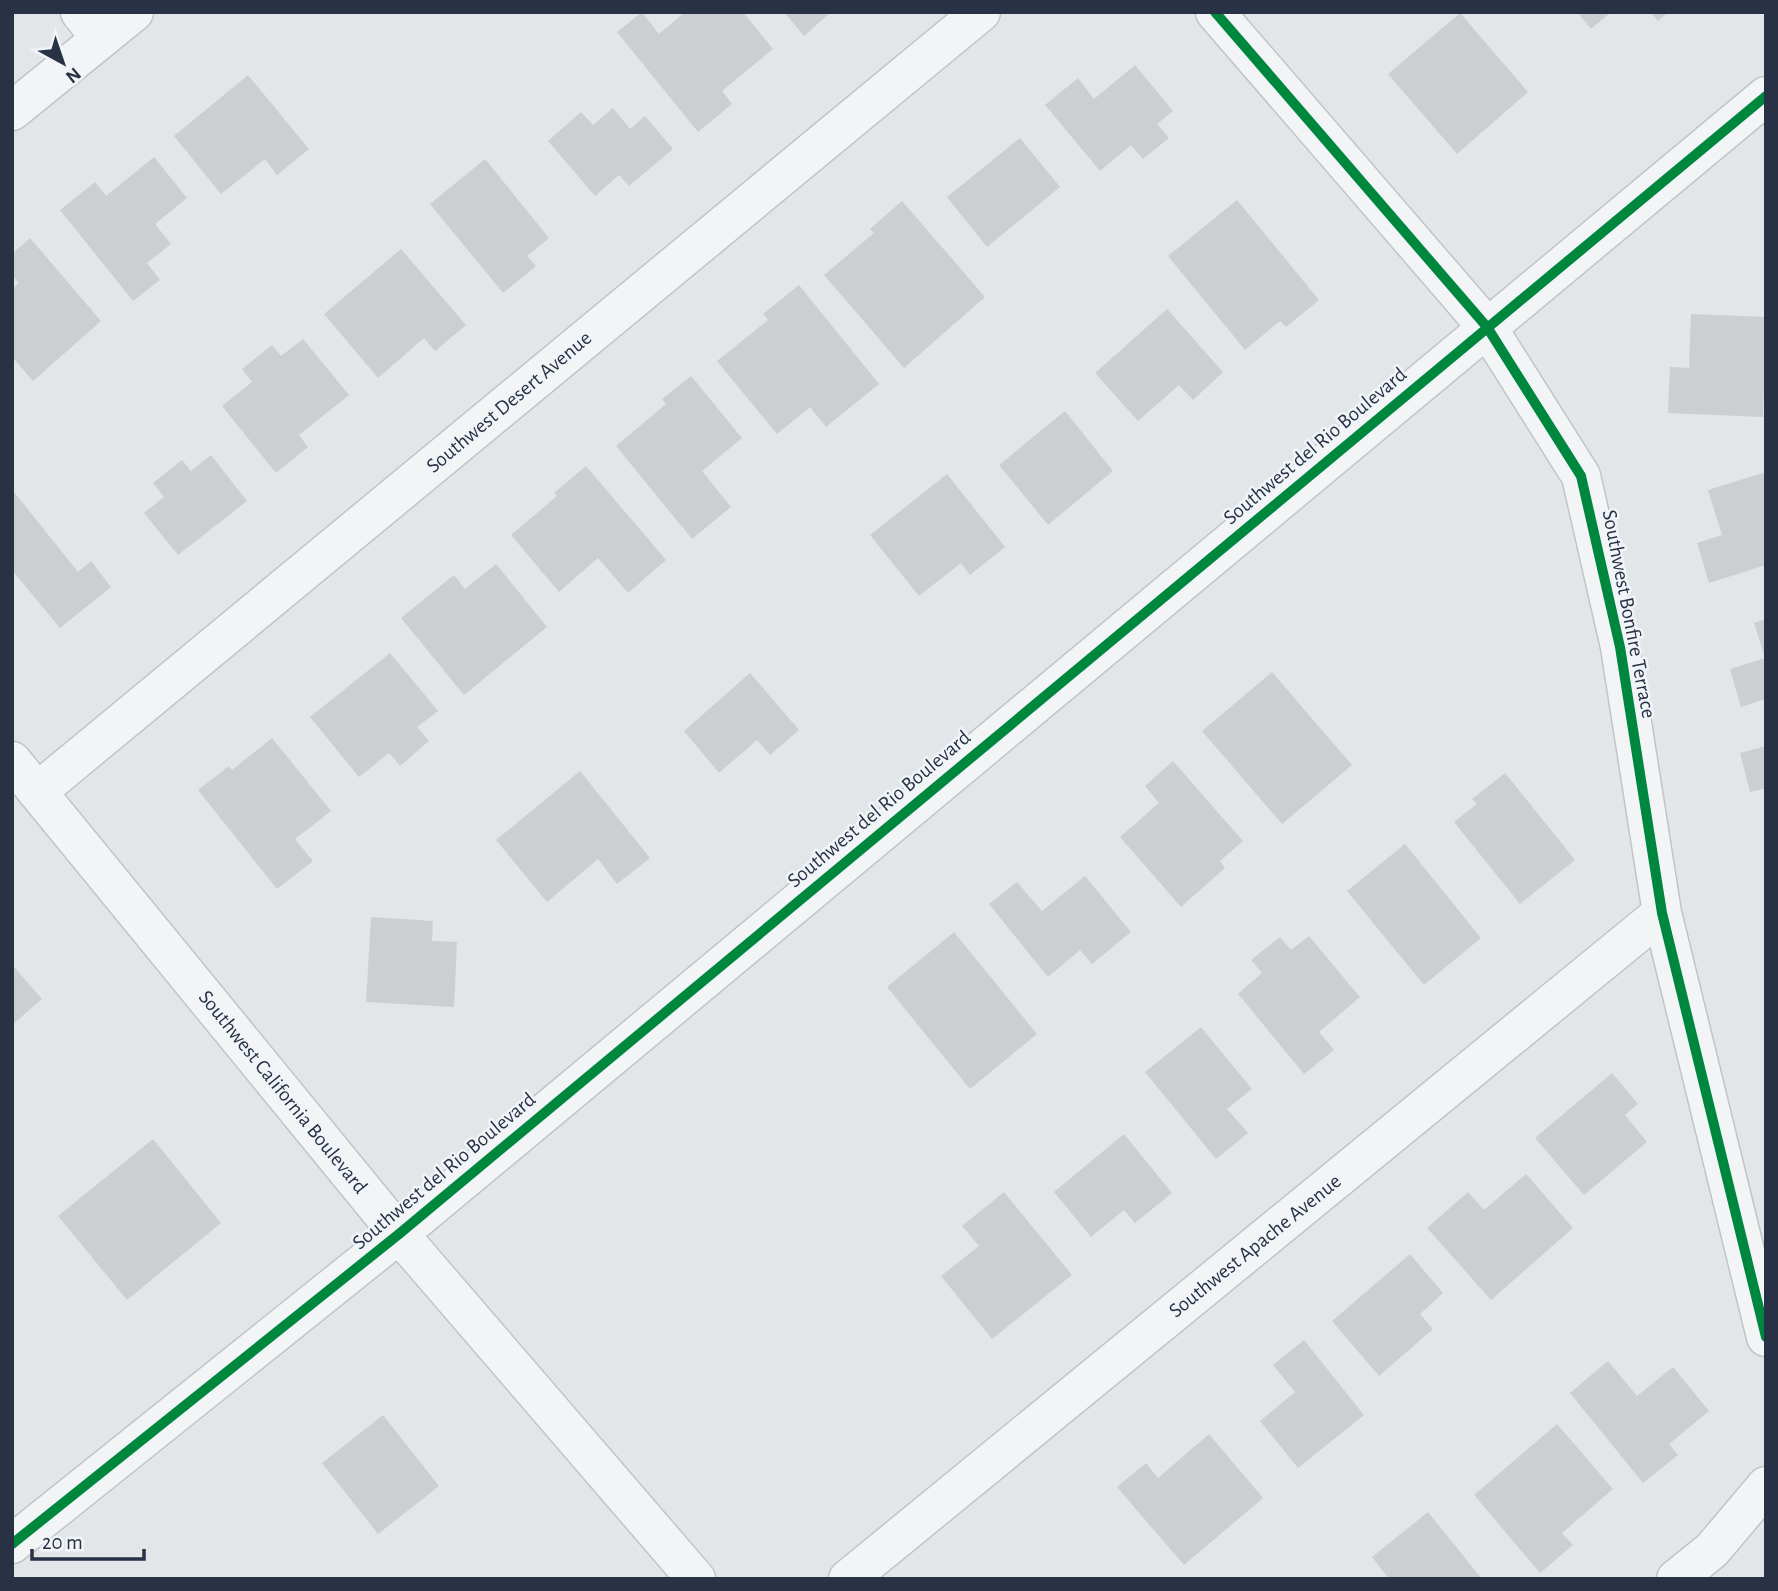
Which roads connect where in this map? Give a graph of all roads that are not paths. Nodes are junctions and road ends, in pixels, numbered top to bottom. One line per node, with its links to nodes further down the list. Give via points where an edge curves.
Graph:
1 (134, 12): 4 (street)
2 (981, 12): 9 (street, Southwest Desert Avenue)
3 (1215, 12): 7 (street, Southwest Bonfire Terrace)
4 (90, 26): 6 (street)
5 (1766, 96): 7 (street, Southwest del Rio Boulevard)
6 (12, 111)
7 (1488, 327): 10 (street, Southwest Bonfire Terrace, via 1581,476 1620,647); 11 (street, Southwest del Rio Boulevard)
8 (12, 761): 9 (street, Southwest California Boulevard)
9 (37, 792): 11 (street, Southwest California Boulevard)
10 (1662, 914): 12 (street, Southwest Bonfire Terrace); 16 (street, Southwest Apache Avenue)
11 (399, 1234): 14 (street, Southwest del Rio Boulevard); 15 (street, Southwest California Boulevard)
12 (1766, 1337)
13 (1766, 1486): 17 (street, via 1712,1550)
14 (12, 1544)
15 (696, 1579)
16 (848, 1579)
17 (1676, 1579)

